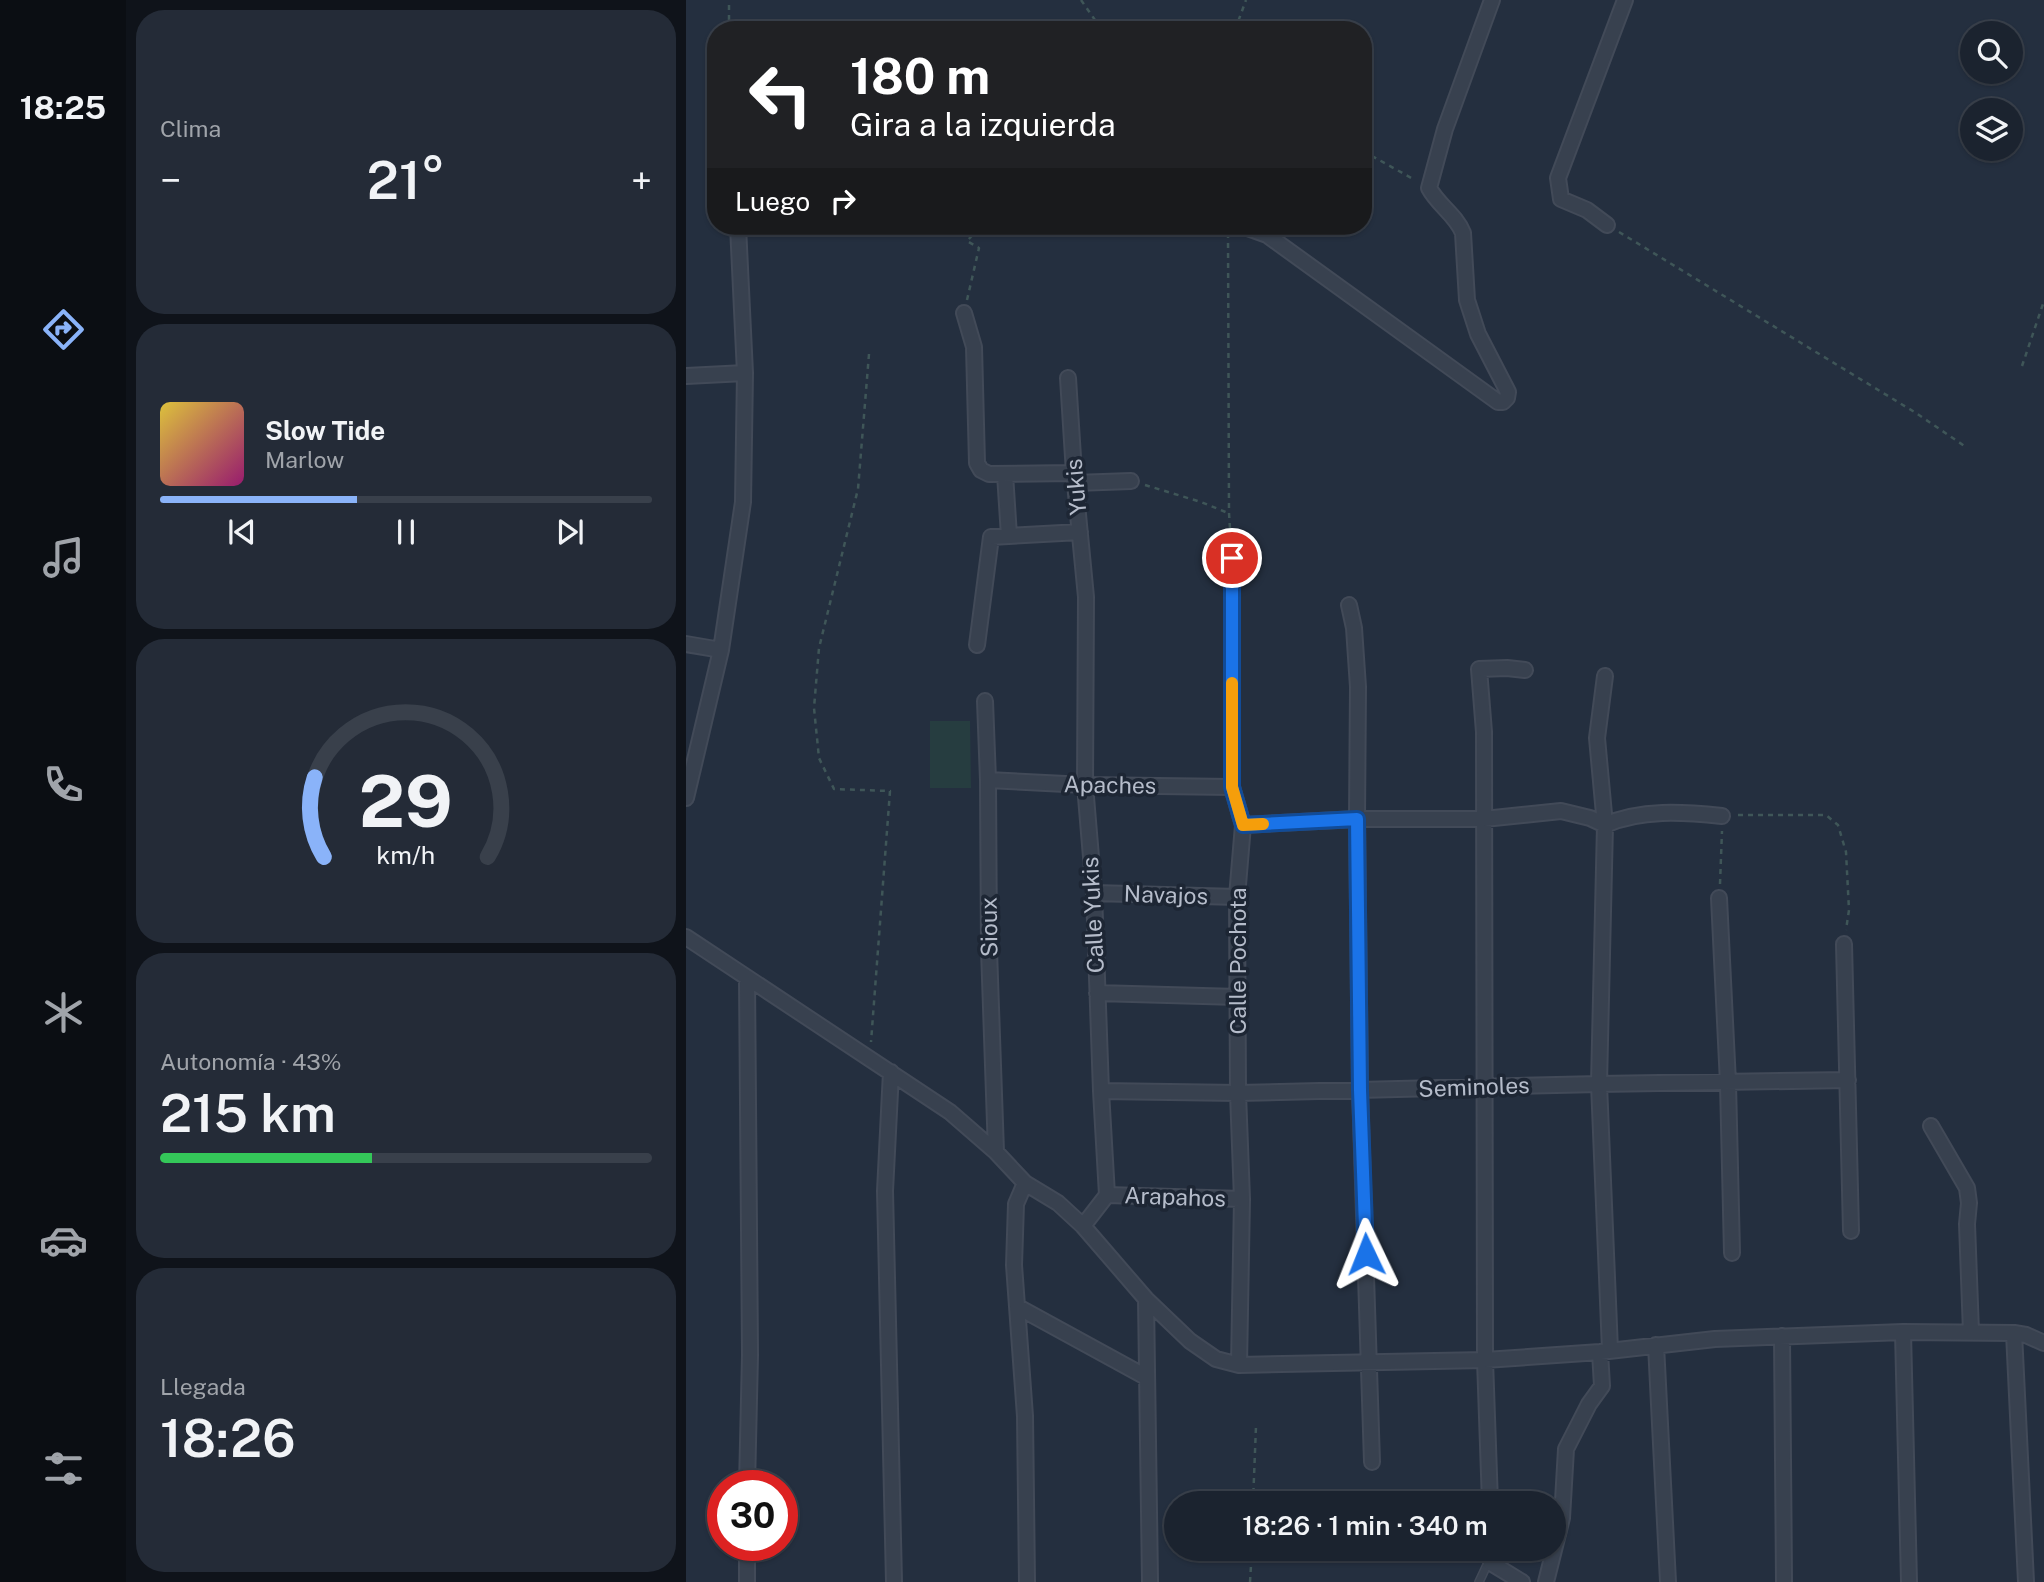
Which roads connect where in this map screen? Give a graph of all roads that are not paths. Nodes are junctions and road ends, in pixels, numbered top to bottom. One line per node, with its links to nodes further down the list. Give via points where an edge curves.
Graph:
1 (1492, 0): 5 (street, via 1429,188 1463,233 1467,300 1507,398 1498,402)
2 (1625, 0): 3 (street, via 1558,178 1561,199)
3 (1607, 225)
4 (738, 235): 7 (street)
5 (1266, 235)
6 (964, 313): 10 (street, via 974,347 977,463 989,474)
7 (746, 373): 8 (street); 20 (street, via 743,502)
8 (686, 376)
9 (1068, 378): 11 (street, Yukis)
10 (1005, 474): 11 (street); 14 (street)
11 (1074, 478): 12 (street); 13 (street, Yukis)
12 (1132, 481)
13 (1080, 533): 14 (street); 16 (street, Yukis)
14 (1009, 536): 19 (street, via 991,537)
15 (1232, 558): 26 (street, Calle Pochota)
16 (1086, 597): 25 (street, Calle Yukis)
17 (1349, 605): 29 (street, via 1358,673)
18 (686, 644): 20 (street)
19 (977, 645)
20 (721, 650): 27 (street)
21 (1525, 670): 30 (street, via 1479,669)
22 (1605, 677): 32 (street, via 1597,738)
23 (985, 701): 24 (street, Sioux)
24 (988, 780): 25 (street, Apaches); 50 (street, Sioux)
25 (1086, 785): 26 (street, Apaches); 33 (street, Calle Yukis)
26 (1232, 787): 31 (street, Calle Pochota)
27 (686, 798)
28 (1722, 816): 32 (street, via 1683,812 1624,817)
29 (1357, 819): 30 (street); 31 (street); 46 (street)
30 (1485, 819): 32 (street, via 1561,811); 45 (street)
31 (1243, 825): 34 (street, Calle Pochota)
32 (1605, 825): 44 (street)
33 (1094, 893): 34 (street, Navajos); 39 (street, Calle Yukis)
34 (1237, 897): 40 (street, Calle Pochota)
35 (1719, 898): 43 (street)
36 (686, 937): 38 (street)
37 (1844, 944): 42 (street)
38 (747, 978): 41 (street); 71 (street)
39 (1097, 993): 40 (street); 47 (street, Calle Yukis)
40 (1238, 997): 48 (street, Calle Pochota)
41 (891, 1072): 50 (street, via 950,1112); 77 (street, via 885,1191)
42 (1848, 1080): 43 (street, Seminoles); 55 (street)
43 (1728, 1083): 44 (street, Seminoles); 56 (street)
44 (1599, 1084): 45 (street, Seminoles); 65 (street)
45 (1485, 1087): 46 (street, Seminoles); 66 (street)
46 (1360, 1090): 48 (street, Seminoles); 67 (street)
47 (1101, 1091): 48 (street, Seminoles); 52 (street, Calle Yukis)
48 (1238, 1093): 53 (street, Calle Pochota)
49 (1931, 1126): 60 (street, via 1967,1188)
50 (996, 1152): 51 (street)
51 (1025, 1183): 54 (street, via 1058,1203); 58 (street, via 1016,1204)
52 (1107, 1195): 53 (street, Arapahos); 54 (street)
53 (1242, 1199): 68 (street, Calle Pochota)
54 (1083, 1226): 57 (street)
55 (1851, 1231)
56 (1732, 1253)
57 (1146, 1300): 68 (street, via 1190,1341 1216,1359); 69 (street)
58 (1018, 1307): 69 (street); 78 (street)
59 (1903, 1332): 60 (street); 62 (street); 85 (street)
60 (1971, 1332): 61 (street)
61 (2014, 1333): 63 (street); 86 (street)
62 (1782, 1336): 64 (street); 84 (street)
63 (2044, 1343)
64 (1656, 1345): 65 (street); 83 (street)
65 (1605, 1351): 66 (street); 82 (street, via 1602,1386 1566,1449 1562,1518)
66 (1485, 1360): 67 (street); 72 (street)
67 (1370, 1363): 68 (street); 70 (street)
68 (1239, 1365)
69 (1146, 1377): 79 (street)
70 (1372, 1462)
71 (747, 1470)
72 (1490, 1491)
73 (747, 1561): 76 (street)
74 (1489, 1561): 80 (lane)
75 (1497, 1561): 81 (street)
76 (747, 1582)
77 (894, 1582)
78 (1027, 1582)
79 (1150, 1582)
80 (1479, 1582)
81 (1522, 1582)
82 (1546, 1582)
83 (1668, 1582)
84 (1784, 1582)
85 (1909, 1582)
86 (2026, 1582)

